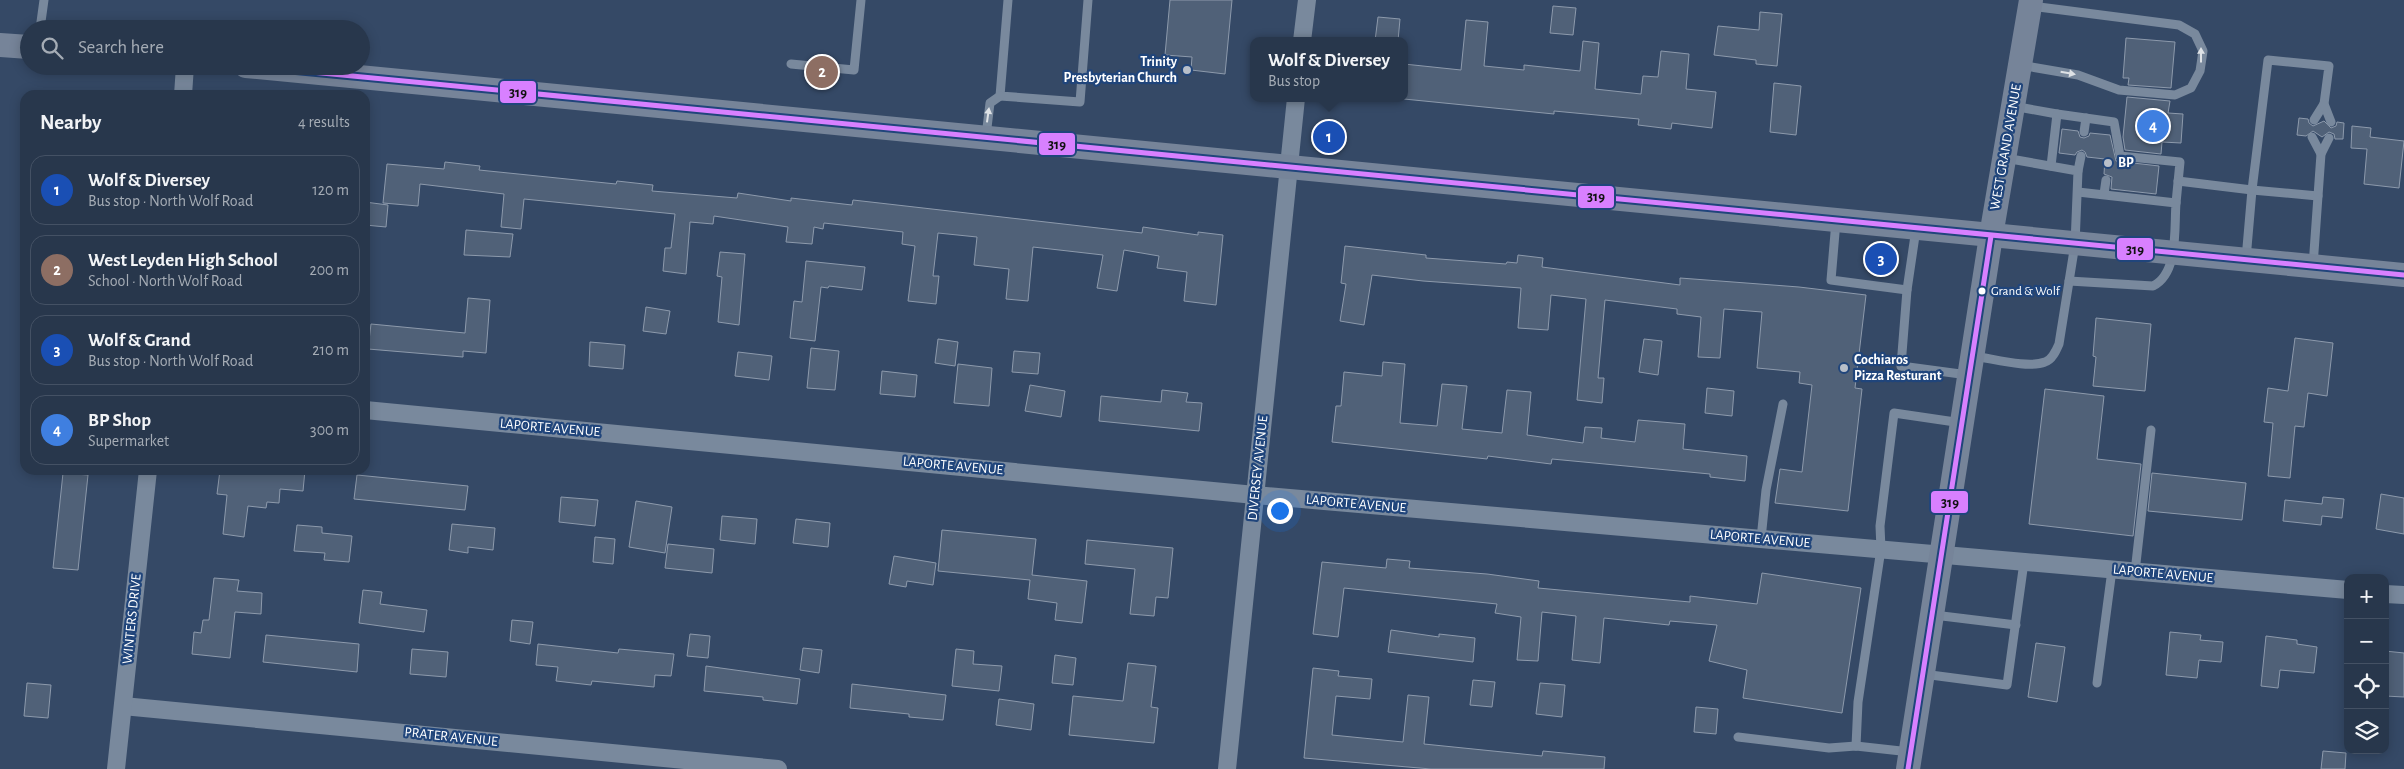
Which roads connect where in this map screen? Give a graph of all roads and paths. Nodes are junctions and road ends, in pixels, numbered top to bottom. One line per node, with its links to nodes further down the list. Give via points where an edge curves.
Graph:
1 (44, 0): 7 (lane)
2 (861, 0): 11 (lane, via 854,70)
3 (1008, 0): 16 (lane)
4 (1088, 0): 16 (lane, via 1080,102)
5 (1307, 0): 8 (street)
6 (2030, 3): 12 (main road, WEST GRAND AVENUE); 12 (lane, one-way to 6, via 2078,75 2119,90 2175,96 2191,88 2200,72 2203,51 2195,34 2179,25)
7 (41, 20)
8 (1302, 37)
9 (0, 45): 10 (main road)
10 (20, 46)
11 (791, 64)
12 (2020, 65): 19 (main road, WEST GRAND AVENUE)
13 (184, 75): 15 (street)
14 (337, 75): 29 (main road)
15 (183, 90)
16 (1000, 96): 29 (lane, one-way to 16, via 990,103)
17 (1296, 102): 34 (street, DIVERSEY AVENUE)
18 (2324, 104): 22 (lane); 24 (lane); 38 (lane, via 2329,66 2268,60)
19 (2013, 106): 20 (lane); 32 (main road, WEST GRAND AVENUE)
20 (2057, 114): 21 (lane); 33 (lane)
21 (2086, 118): 23 (lane); 25 (lane)
22 (2314, 120)
23 (2114, 122): 26 (lane); 37 (lane, via 2120,156 2180,162)
24 (2331, 122)
25 (2084, 132)
26 (2112, 136)
27 (2312, 137): 30 (lane)
28 (2329, 138): 30 (lane)
29 (985, 139): 34 (main road)
30 (2321, 154): 41 (lane)
31 (2081, 156): 35 (lane)
32 (2004, 158): 33 (lane); 45 (main road, WEST GRAND AVENUE)
33 (2051, 166): 35 (lane)
34 (1288, 167): 43 (main road); 59 (street, DIVERSEY AVENUE)
35 (2078, 171): 39 (lane)
36 (2106, 180): 40 (lane)
37 (2178, 181): 38 (lane); 42 (lane)
38 (2252, 190): 41 (lane); 48 (lane)
39 (2078, 192): 40 (lane); 46 (lane)
40 (2104, 194): 42 (lane)
41 (2318, 196): 49 (lane)
42 (2176, 203): 47 (lane)
43 (1836, 221): 44 (main road); 52 (lane, via 1831,280)
44 (1916, 229): 45 (main road); 52 (lane)
45 (1991, 236): 46 (main road); 53 (main road, WEST GRAND AVENUE)
46 (2075, 244): 47 (main road); 51 (lane)
47 (2173, 253): 48 (main road); 51 (lane, via 2167,272 2153,286)
48 (2246, 260): 49 (main road)
49 (2312, 266): 50 (main road)
50 (2404, 275)
51 (2069, 282): 53 (lane, via 2059,344 2045,362)
52 (1907, 290): 53 (lane, via 1901,366)
53 (1972, 366): 56 (main road, WEST GRAND AVENUE)
54 (1783, 404): 60 (lane, via 1766,490)
55 (370, 410): 59 (street, LAPORTE AVENUE)
56 (1963, 423): 61 (lane, via 1894,413 1880,526); 62 (main road, WEST GRAND AVENUE)
57 (2151, 430): 65 (lane)
58 (147, 475): 73 (street, WINTERS DRIVE)
59 (1255, 495): 60 (street, LAPORTE AVENUE); 79 (street, DIVERSEY AVENUE)
60 (1762, 539): 61 (street, LAPORTE AVENUE)
61 (1881, 549): 62 (street, LAPORTE AVENUE); 75 (lane, via 1858,702)
62 (1943, 554): 63 (street, LAPORTE AVENUE); 69 (main road, WEST GRAND AVENUE)
63 (2024, 562): 64 (street, LAPORTE AVENUE); 70 (lane)
64 (2112, 570): 65 (street, LAPORTE AVENUE); 72 (lane)
65 (2135, 572): 66 (street, LAPORTE AVENUE)
66 (2344, 590)
67 (2389, 594): 68 (street)
68 (2404, 595)
69 (1933, 615): 70 (lane); 71 (main road, WEST GRAND AVENUE)
70 (2016, 624): 71 (lane, via 2007,685)
71 (1923, 674): 76 (main road, WEST GRAND AVENUE)
72 (2097, 683)
73 (123, 706): 77 (street, WINTERS DRIVE); 78 (street, PRATER AVENUE)
74 (1738, 737): 75 (lane, via 1829,748)
75 (1856, 746): 76 (lane)
76 (1909, 761)
77 (116, 769)
78 (778, 769)
79 (1227, 769)

